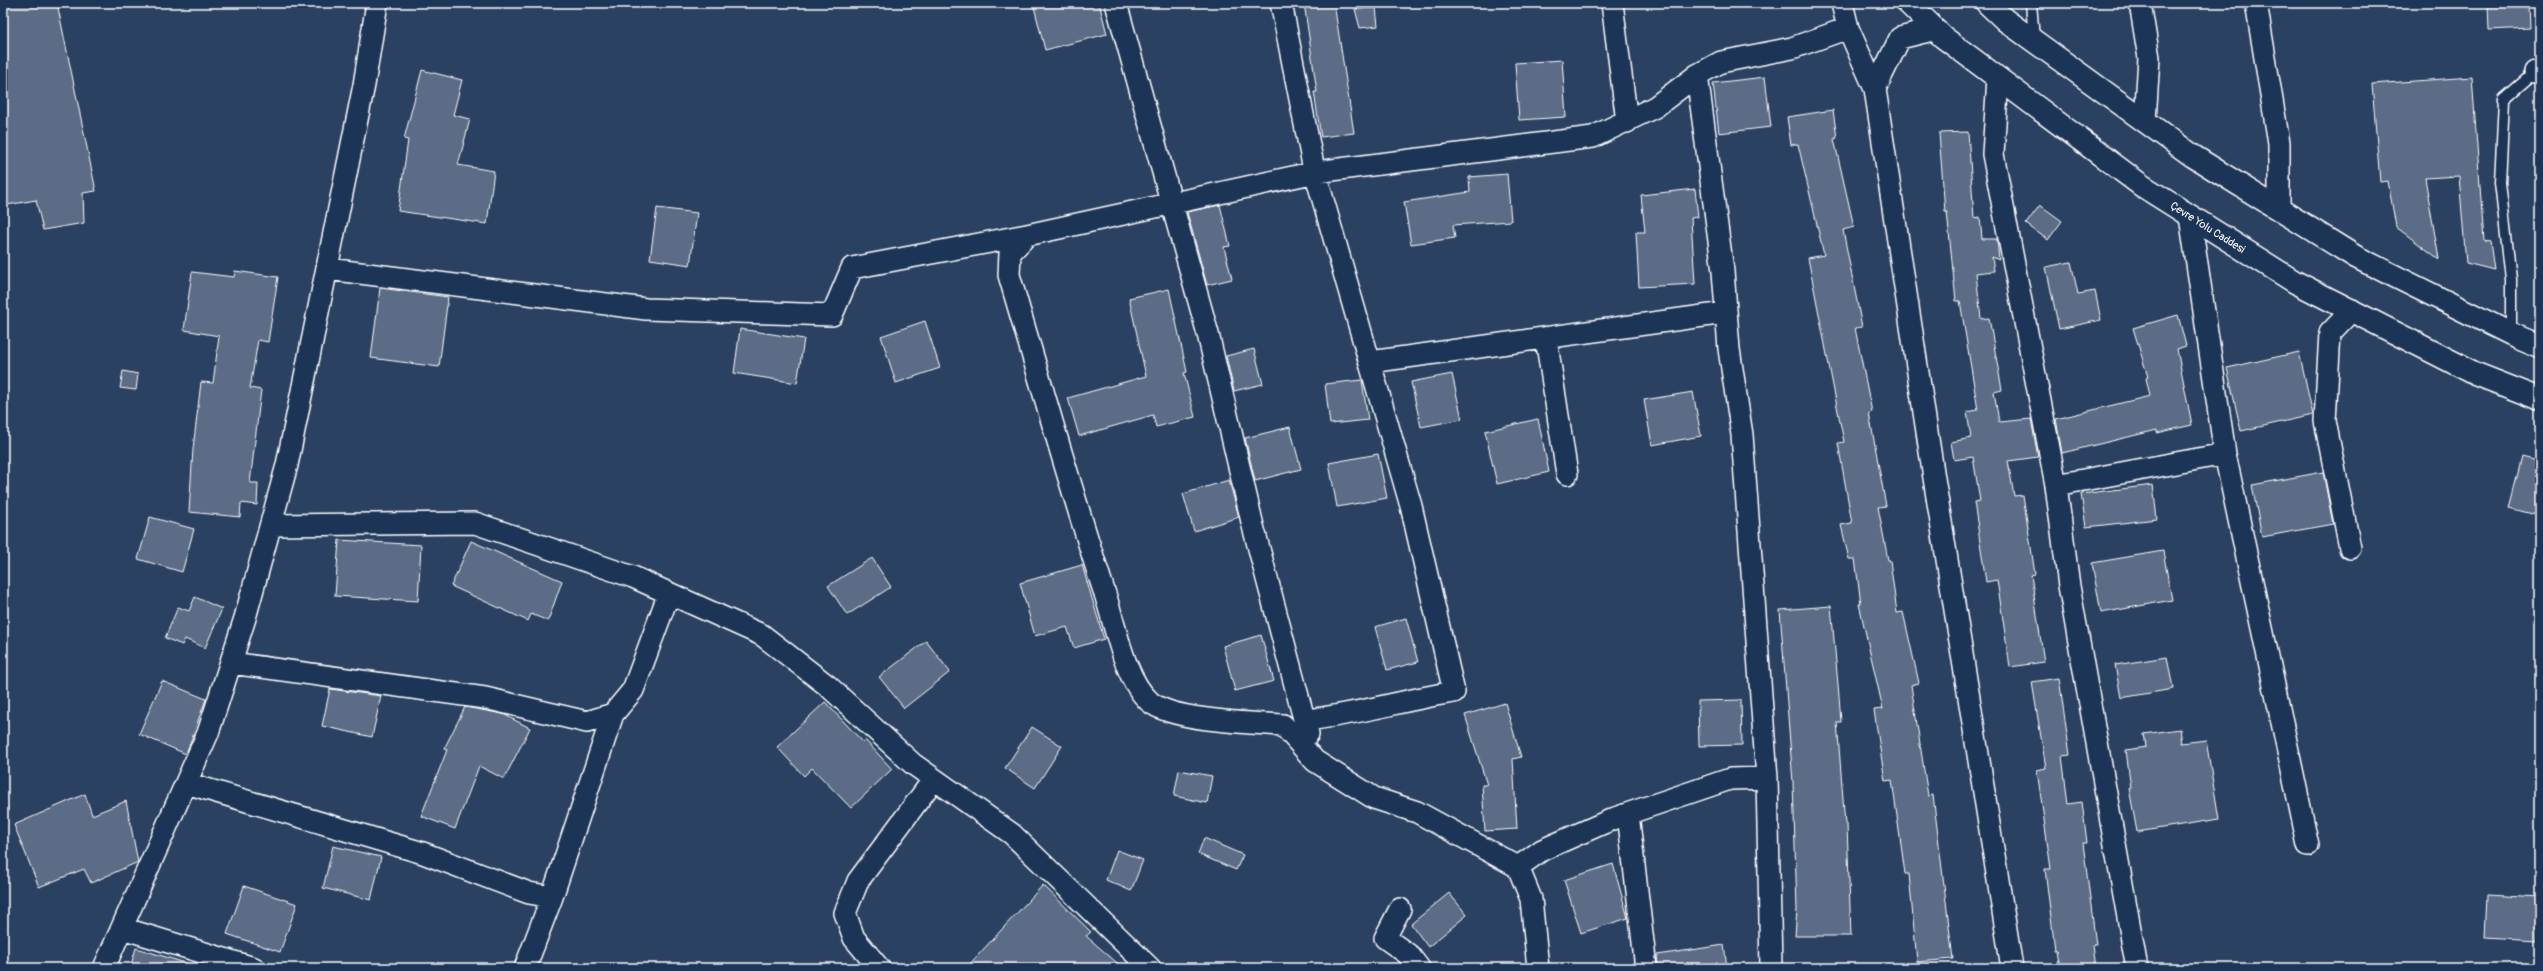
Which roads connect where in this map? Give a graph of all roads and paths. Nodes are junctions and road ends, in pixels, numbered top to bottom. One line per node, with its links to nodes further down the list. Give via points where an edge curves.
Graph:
1 (377, 3): 25 (street, via 364,85)
2 (1116, 3): 21 (street)
3 (1281, 3): 20 (street)
4 (1612, 3): 19 (street)
5 (1842, 3): 11 (street)
6 (1908, 3): 12 (highway, Çevre Yolu Caddesi)
7 (1987, 3): 13 (highway)
8 (2031, 3): 13 (lane)
9 (2140, 3): 18 (street, via 2149,58)
10 (2256, 3): 22 (street, via 2280,143)
11 (1848, 28): 15 (street, via 1792,48 1721,62); 17 (street)
12 (1936, 29): 16 (highway, Çevre Yolu Caddesi); 17 (street, via 1900,38)
13 (2034, 41): 18 (highway)
14 (2538, 72): 28 (lane, via 2504,99 2500,183 2511,279)
15 (1697, 75): 19 (street, via 1655,107); 27 (street)
16 (1998, 78): 23 (highway, Çevre Yolu Caddesi, via 2141,185); 35 (street, via 1993,154)
17 (1875, 89): 61 (street)
18 (2145, 121): 22 (highway, via 2194,156)
19 (1627, 122): 20 (street, via 1593,137)
20 (1316, 172): 21 (street); 31 (street)
21 (1172, 203): 24 (street); 41 (street, via 1208,334 1252,526)
22 (2279, 209): 28 (highway, via 2356,257)
23 (2190, 216): 26 (highway, Çevre Yolu Caddesi, via 2295,282); 33 (street)
24 (1027, 235): 25 (street, via 852,268 832,315 646,309); 42 (street, via 1010,253 1009,275 1086,537 1134,683 1151,703 1180,714 1222,722 1283,725)
25 (328, 269): 36 (street, via 287,464)
26 (2352, 310): 32 (highway, Çevre Yolu Caddesi, via 2476,374); 37 (street, via 2330,333 2325,421)
27 (1726, 313): 29 (street); 43 (street, via 1742,435)
28 (2511, 334): 30 (highway)
29 (1546, 338): 31 (street); 34 (street)
30 (2540, 346)
31 (1370, 362): 41 (street, via 1410,506 1454,692 1408,699 1344,716)
32 (2540, 399)
33 (2225, 454): 35 (street); 47 (street)
34 (1567, 474)
35 (2056, 485): 62 (street, via 2068,586)
36 (271, 524): 38 (street, via 475,523); 39 (street)
37 (2350, 548)
38 (669, 593): 40 (street, via 633,690); 44 (street, via 762,635 828,686 913,764)
39 (230, 663): 40 (street, via 485,698 587,722); 45 (street, via 208,734)
40 (613, 714): 49 (street)
41 (1305, 720): 42 (street)
42 (1315, 761): 48 (street, via 1374,798 1417,812)
43 (1767, 778): 46 (street, via 1730,779); 60 (street)
44 (934, 779): 55 (street, via 858,881 845,913 854,938); 56 (street, via 1012,834)
45 (186, 783): 49 (street, via 423,854 529,893); 51 (street)
46 (1628, 814): 48 (street, via 1542,850); 59 (street)
47 (2308, 845)
48 (1518, 867): 58 (street, via 1531,898)
49 (552, 897): 54 (street)
50 (1400, 909): 57 (street, via 1385,938 1409,955)
51 (122, 928): 52 (street); 53 (street)
52 (104, 968)
53 (254, 968)
54 (525, 968)
55 (879, 968)
56 (1150, 968)
57 (1419, 968)
58 (1538, 968)
59 (1646, 968)
60 (1771, 968)
61 (2012, 968)
62 (2137, 968)

